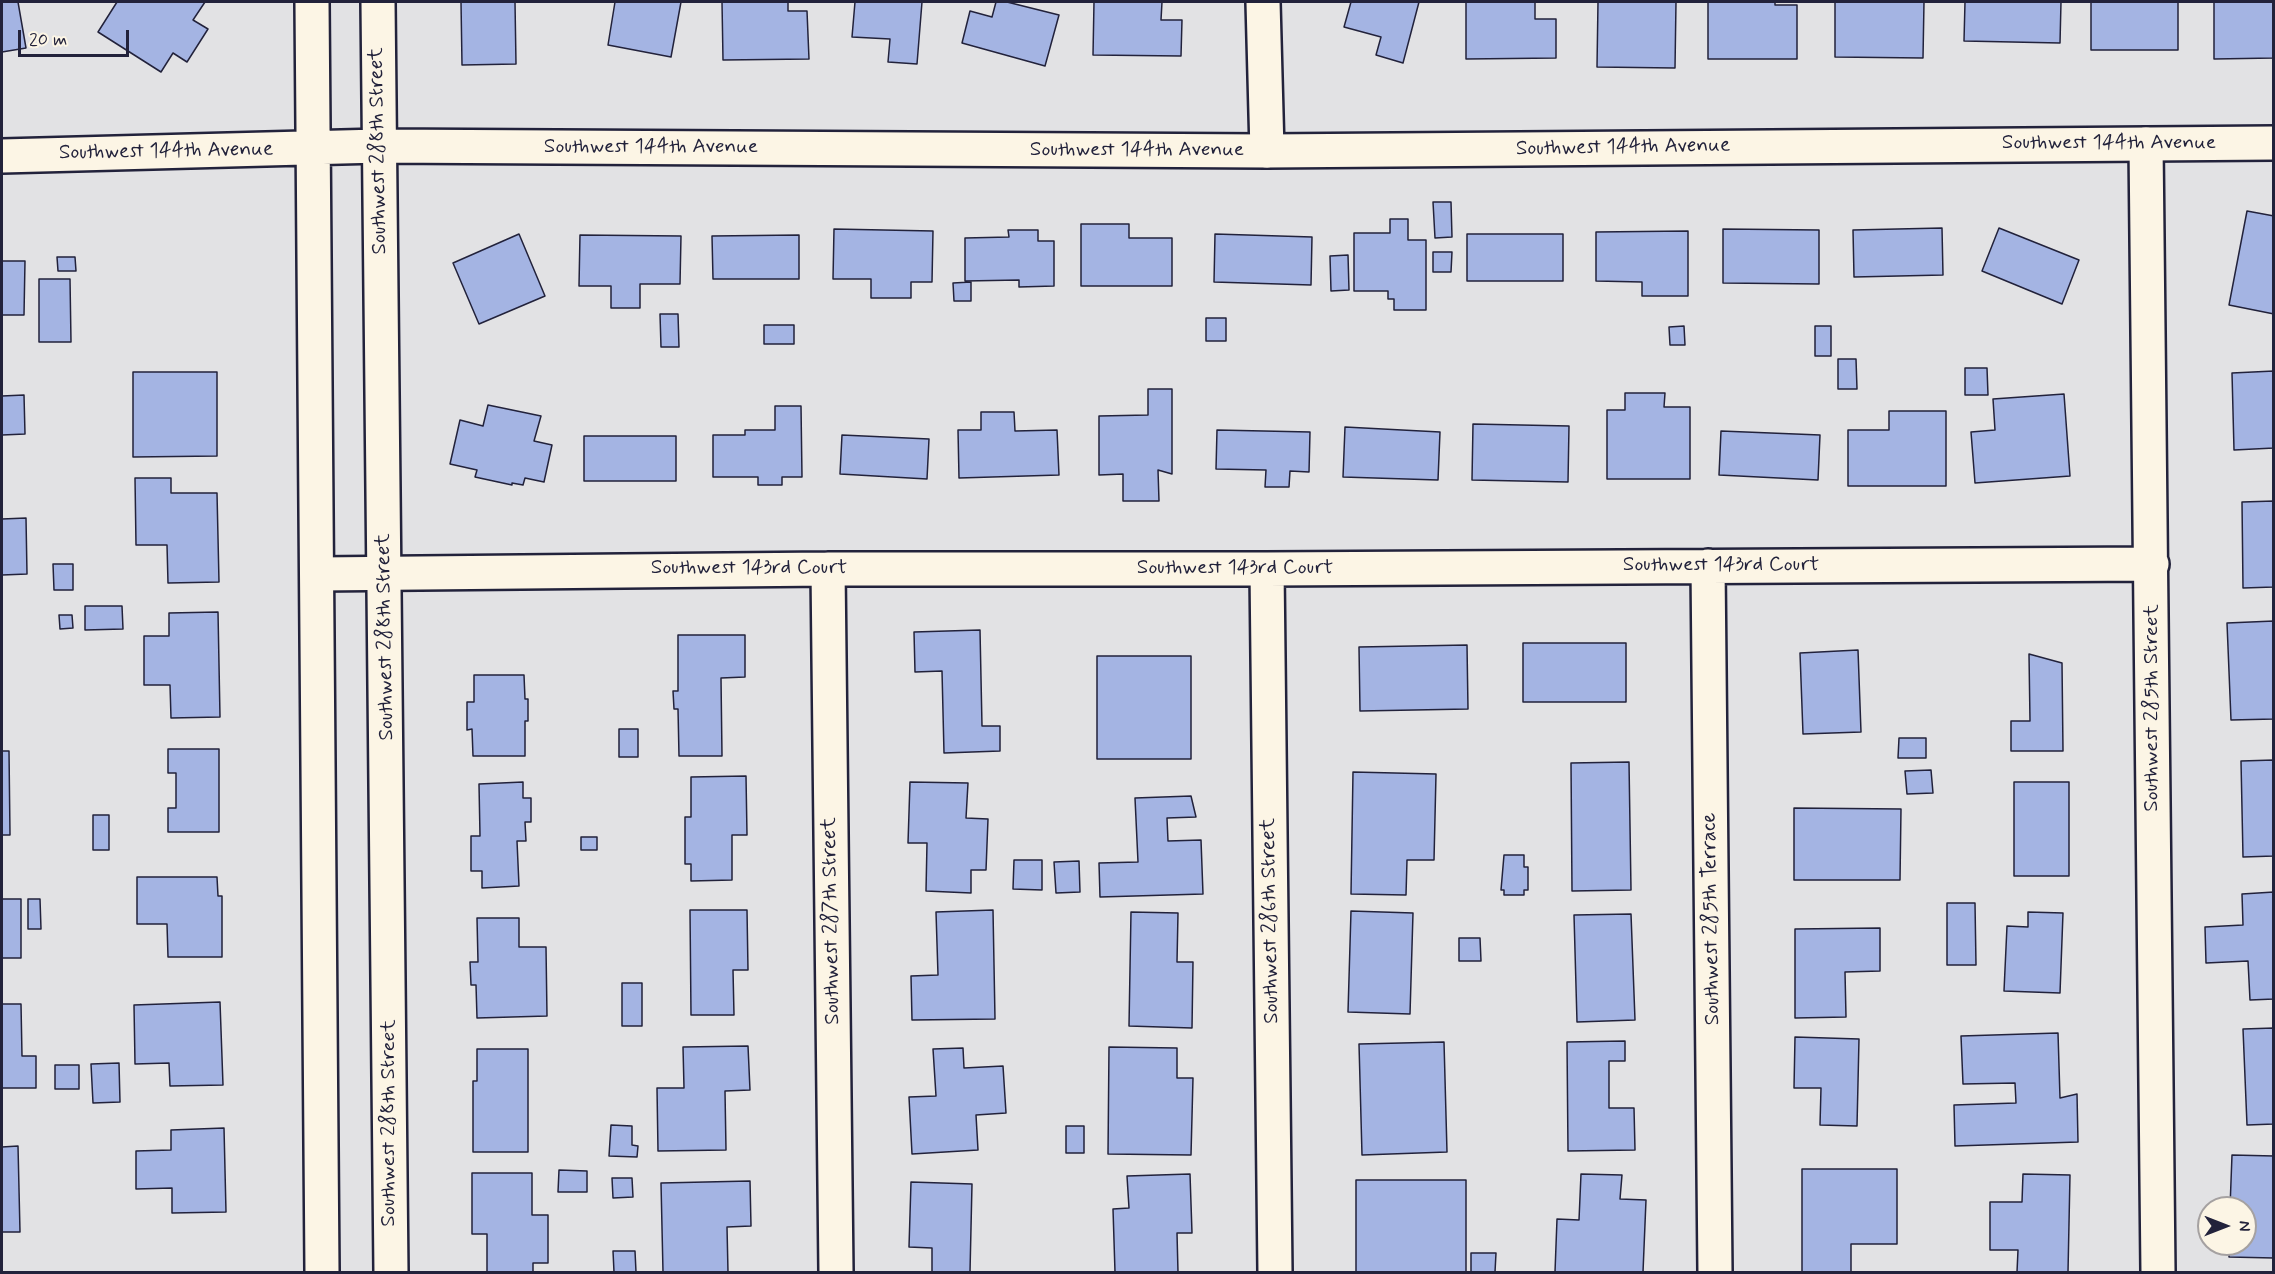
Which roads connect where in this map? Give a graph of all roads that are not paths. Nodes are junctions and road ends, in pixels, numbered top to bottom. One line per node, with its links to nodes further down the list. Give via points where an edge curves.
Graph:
1 (312, 2): 7 (street)
2 (378, 2): 6 (street, Southwest 288th Street)
3 (1263, 2): 8 (street)
4 (2274, 143): 5 (street, Southwest 144th Avenue)
5 (2146, 144): 8 (street, Southwest 144th Avenue); 10 (street, Southwest 285th Street)
6 (379, 146): 7 (street, Southwest 144th Avenue); 8 (street, Southwest 144th Avenue); 14 (street, Southwest 288th Street)
7 (313, 148): 9 (street, Southwest 144th Avenue); 15 (street)
8 (1267, 151)
9 (2, 156)
10 (2152, 564): 11 (street, Southwest 143rd Court); 21 (street, Southwest 285th Street)
11 (1708, 566): 13 (street, Southwest 143rd Court); 20 (street, Southwest 285th Terrace)
12 (828, 568): 13 (street, Southwest 143rd Court); 14 (street, Southwest 143rd Court); 18 (street, Southwest 287th Street)
13 (1267, 569): 19 (street, Southwest 286th Street)
14 (385, 572): 15 (street, Southwest 143rd Court); 17 (street, Southwest 288th Street)
15 (318, 574): 16 (street)
16 (322, 1272)
17 (391, 1272)
18 (836, 1272)
19 (1275, 1272)
20 (1716, 1272)
21 (2158, 1272)

